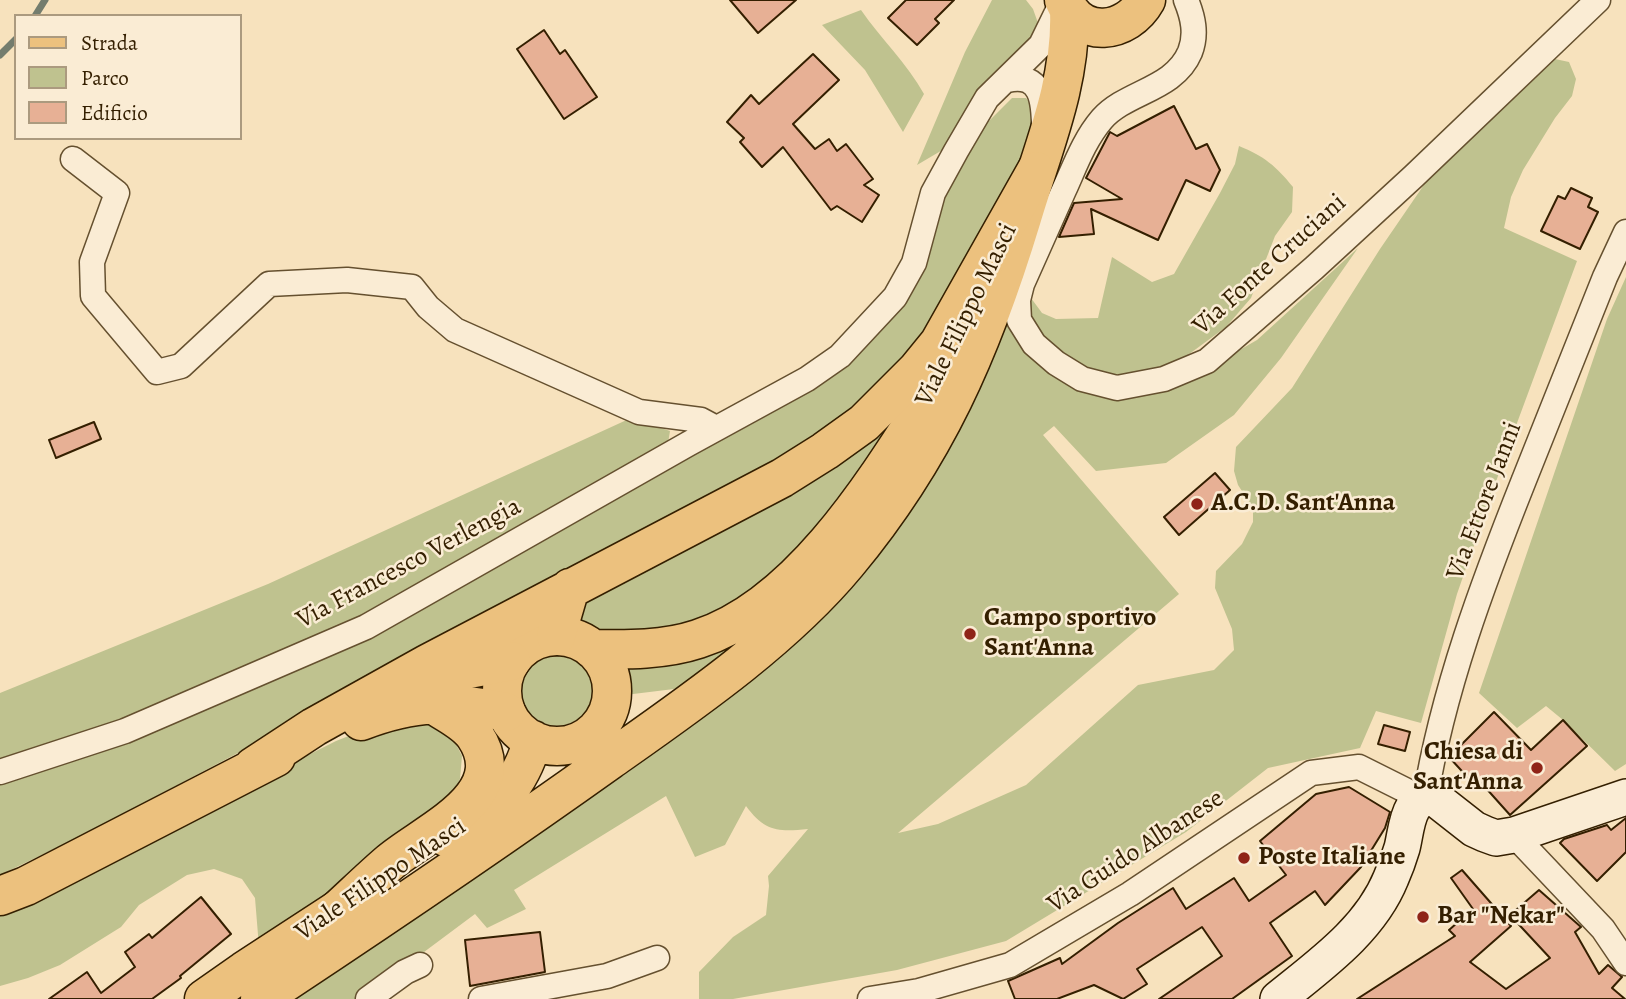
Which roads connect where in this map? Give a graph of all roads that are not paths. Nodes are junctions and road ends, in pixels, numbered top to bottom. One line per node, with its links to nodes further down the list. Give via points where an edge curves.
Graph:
1 (1146, 0): 5 (main road, via 1131,19)
2 (1186, 0): 3 (street, Via Fonte Cruciani, via 1194,24 1189,53 1162,83 1103,117 1086,140 1018,300 1019,320 1034,344 1082,379 1117,388 1164,379 1207,361 1414,176)
3 (1598, 0)
4 (1065, 3): 5 (main road, via 1083,23); 6 (street, Via Francesco Verlengia, via 1041,45); 7 (main road, Viale Filippo Masci, via 1069,51)
5 (1102, 28): 7 (main road, Viale Filippo Masci)
6 (1007, 80): 8 (street, via 1027,78 1036,87 1043,107); 11 (street, Via Francesco Verlengia, via 986,98 933,193 915,263 895,297 840,356)
7 (1060, 98): 8 (main road, Viale Filippo Masci)
8 (1040, 158): 12 (main road, via 939,343 864,423 782,478); 14 (main road, Viale Filippo Masci, via 940,380 884,469 815,556 763,604 699,639 666,647); 16 (main road, Viale Filippo Masci, via 1001,289 962,384 906,486 846,566 808,606)
9 (73, 159): 11 (street, via 117,192 92,262 93,296 157,372 181,366 269,284 347,280 412,287 455,330 639,412 701,420)
10 (1626, 232): 26 (street, Via Ettore Janni, via 1492,561 1451,681)
11 (716, 428): 24 (street, Via Francesco Verlengia, via 366,626 125,731)
12 (570, 588): 13 (main road); 17 (main road)
13 (556, 636): 14 (main road); 15 (main road, via 530,643)
14 (593, 649): 19 (main road, via 612,683)
15 (511, 661): 17 (main road, via 435,674); 20 (main road, via 502,685)
16 (711, 686): 19 (main road, Viale Filippo Masci); 27 (main road, Viale Filippo Masci)
17 (384, 690): 23 (main road, via 314,727)
18 (433, 704): 20 (main road); 23 (main road, via 380,714); 30 (main road, via 475,736 484,760 479,788 460,812 391,861)
19 (609, 709): 22 (main road, via 595,731)
20 (506, 712): 21 (main road)
21 (533, 740): 22 (main road); 30 (main road, Viale Filippo Masci, via 517,780 498,802)
22 (572, 744): 27 (main road, Viale Filippo Masci)
23 (253, 767): 29 (main road)
24 (0, 772)
25 (1626, 797): 28 (street)
26 (1425, 800): 28 (street, via 1437,800 1474,829); 38 (street, Via Guido Albanese, via 1359,766 1311,773 1130,894 1010,965 919,991); 39 (street, via 1412,807 1390,881 1374,907 1354,934)
27 (527, 818): 35 (main road, Viale Filippo Masci)
28 (1505, 837): 32 (street, via 1603,929)
29 (0, 896)
30 (331, 916): 34 (main road, Viale Filippo Masci)
31 (657, 958): 37 (street, via 607,976)
32 (1626, 963)
33 (420, 965): 36 (street)
34 (204, 999)
35 (260, 999)
36 (368, 999)
37 (481, 999)
38 (870, 999)
39 (1278, 999)

